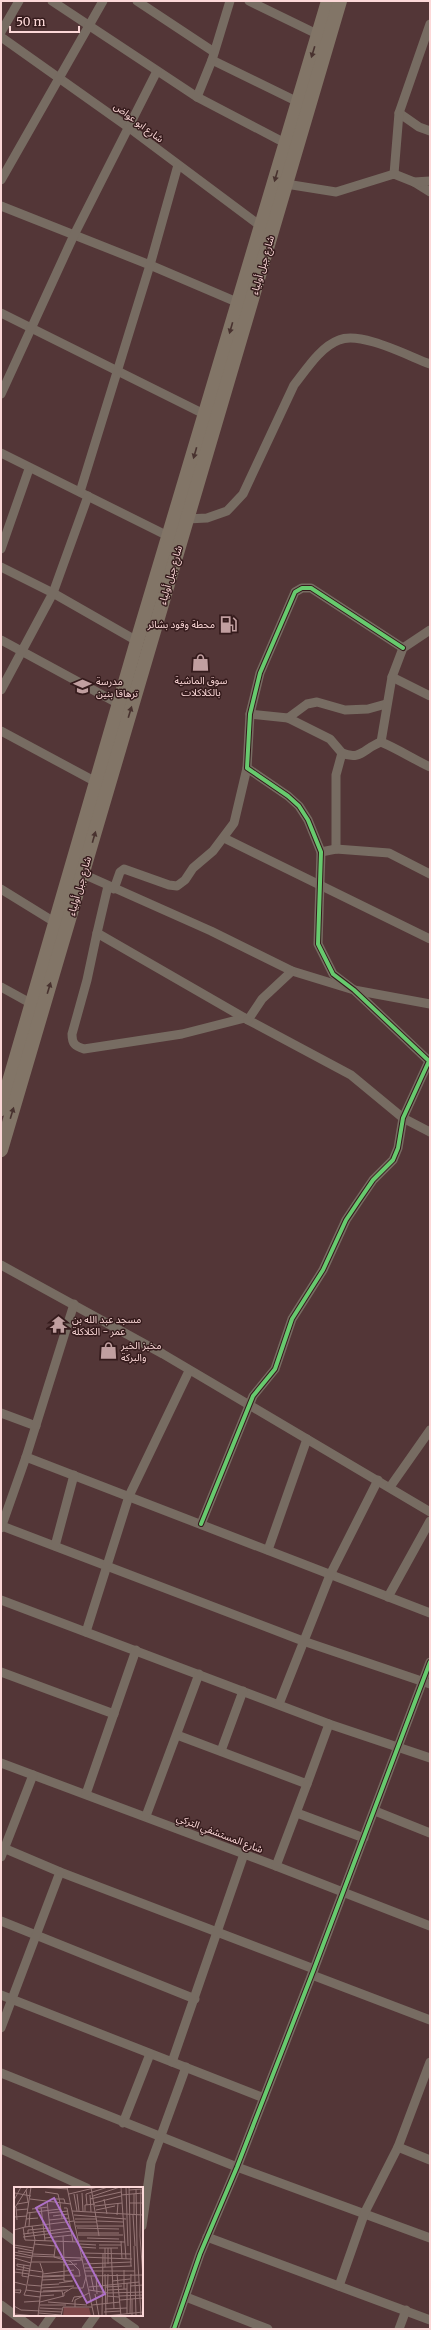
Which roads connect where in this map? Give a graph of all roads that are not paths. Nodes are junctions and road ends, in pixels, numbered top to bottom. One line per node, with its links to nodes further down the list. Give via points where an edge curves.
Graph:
1 (19, 1): 11 (street)
2 (52, 1): 10 (street)
3 (103, 1): 10 (street)
4 (137, 1): 14 (street)
5 (230, 1): 14 (street)
6 (249, 1): 12 (street)
7 (328, 1): 12 (main road, شارع جبل أولياء)
8 (340, 1): 28 (main road, شارع جبل أولياء)
9 (430, 24): 19 (street)
10 (89, 25): 15 (street); 16 (street)
11 (1, 32)
12 (319, 35): 18 (main road, شارع جبل أولياء, one-way to 18)
13 (1, 37): 16 (street, شارع ابو عواض)
14 (213, 56): 17 (street); 18 (street)
15 (157, 71): 17 (street); 20 (street)
16 (59, 77): 20 (street, شارع ابو عواض); 25 (street)
17 (197, 97): 22 (street)
18 (298, 102): 22 (main road, شارع جبل أولياء)
19 (399, 113): 21 (street, via 418,127); 24 (street)
20 (128, 127): 23 (street, شارع ابو عواض); 32 (street)
21 (430, 131)
22 (285, 143): 31 (main road, شارع جبل أولياء, one-way to 31)
23 (178, 165): 31 (street, شارع ابو عواض); 33 (street)
24 (394, 174): 27 (street); 28 (street, via 336,192)
25 (1, 180)
26 (430, 181): 27 (street)
27 (414, 182): 29 (street)
28 (286, 184): 44 (main road, شارع جبل أولياء)
29 (430, 192)
30 (1, 206): 32 (street)
31 (262, 227): 34 (main road, شارع جبل أولياء)
32 (74, 236): 33 (street); 36 (street)
33 (150, 265): 34 (street); 38 (street)
34 (239, 303): 40 (main road, شارع جبل أولياء, one-way to 40)
35 (1, 313): 36 (street)
36 (31, 327): 38 (street); 39 (street)
37 (430, 364): 44 (street, via 372,341 352,338 339,340 328,347 294,385 243,494 227,511 207,518)
38 (118, 370): 40 (street); 43 (street)
39 (1, 394)
40 (206, 415): 45 (main road, شارع جبل أولياء, one-way to 45)
41 (1, 453): 42 (street)
42 (29, 469): 43 (street); 46 (street)
43 (84, 494): 45 (street); 48 (street)
44 (186, 518): 70 (main road, شارع جبل أولياء, one-way to 44)
45 (170, 537): 51 (main road, شارع جبل أولياء)
46 (1, 549)
47 (1, 567): 48 (street)
48 (53, 593): 51 (street); 53 (street)
49 (430, 630): 52 (street)
50 (1, 640): 53 (street)
51 (137, 641): 57 (main road, شارع جبل أولياء)
52 (403, 648): 54 (street); 59 (street, via 311,588 302,588 295,592 260,672)
53 (23, 650): 55 (street); 57 (street)
54 (392, 677): 56 (street); 58 (street)
55 (1, 690)
56 (430, 696)
57 (119, 704): 66 (main road, شارع جبل أولياء)
58 (386, 704): 60 (street, via 368,709 345,710 317,702 307,704); 62 (street)
59 (250, 714): 60 (street); 64 (street)
60 (288, 718): 63 (street, via 330,739)
61 (1, 731): 66 (street)
62 (381, 742): 63 (street, via 358,756); 65 (street, via 395,747)
63 (342, 753): 68 (street, via 336,775)
64 (247, 768): 67 (street, via 238,812); 69 (street, via 299,806 308,820)
65 (430, 768)
66 (96, 782): 75 (main road, شارع جبل أولياء)
67 (224, 838): 72 (street); 73 (street, via 177,886 159,884 124,869)
68 (336, 849): 69 (street); 71 (street, via 389,853)
69 (321, 852): 72 (street)
70 (83, 874): 73 (street); 88 (main road, شارع جبل أولياء, one-way to 70)
71 (430, 874)
72 (319, 886): 77 (street); 80 (street, via 318,944 332,974)
73 (111, 888): 76 (street); 78 (street, via 211,931)
74 (1, 889): 75 (street)
75 (56, 923): 81 (main road, شارع جبل أولياء)
76 (97, 933): 83 (street); 83 (street, via 72,1034 72,1042 76,1046 84,1049 182,1034)
77 (430, 939)
78 (292, 971): 80 (street); 83 (street, via 262,999)
79 (1, 987): 81 (street)
80 (354, 990): 82 (street); 84 (street)
81 (32, 1004): 85 (main road, شارع جبل أولياء)
82 (430, 1004)
83 (246, 1019): 86 (street, via 351,1075)
84 (430, 1061): 86 (street)
85 (1, 1109)
86 (403, 1118): 87 (street); 92 (street, via 398,1148 393,1160 373,1180 346,1220 323,1270 292,1319 275,1369 256,1389)
87 (430, 1132)
88 (1, 1150)
89 (1, 1265): 90 (street)
90 (74, 1304): 91 (street); 94 (street)
91 (189, 1371): 92 (street); 101 (street)
92 (249, 1405): 96 (street); 104 (street)
93 (1, 1413): 94 (street)
94 (36, 1426): 97 (street)
95 (430, 1430): 100 (street)
96 (307, 1439): 99 (street); 107 (street)
97 (26, 1457): 98 (street); 105 (street)
98 (74, 1475): 101 (street); 106 (street)
99 (378, 1480): 100 (street); 109 (street)
100 (390, 1487): 102 (street)
101 (129, 1496): 104 (street); 108 (street)
102 (430, 1512)
103 (430, 1521): 110 (street)
104 (201, 1524): 107 (street)
105 (1, 1527): 106 (street)
106 (55, 1546): 108 (street)
107 (268, 1550): 109 (street)
108 (107, 1565): 113 (street); 114 (street)
109 (330, 1575): 110 (street); 114 (street)
110 (388, 1597): 112 (street)
111 (1, 1600): 113 (street)
112 (430, 1613)
113 (86, 1632): 115 (street)
114 (303, 1641): 119 (street); 121 (street)
115 (136, 1650): 118 (street); 122 (street)
116 (430, 1662): 119 (street)
117 (1, 1672): 122 (street)
118 (199, 1674): 120 (street); 124 (street)
119 (426, 1683): 125 (street)
120 (243, 1691): 121 (street); 126 (street)
121 (279, 1704): 123 (street)
122 (114, 1714): 131 (street)
123 (329, 1724): 125 (street); 130 (street)
124 (177, 1734): 126 (street); 134 (street)
125 (397, 1748): 127 (street); 132 (street)
126 (221, 1751): 130 (street)
127 (430, 1758)
128 (1, 1763): 129 (street, شارع المستشفي التركي)
129 (33, 1775): 131 (street, شارع المستشفي التركي); 137 (street)
130 (307, 1784): 133 (street)
131 (86, 1794): 134 (street, شارع المستشفي التركي)
132 (375, 1811): 135 (street); 136 (street)
133 (297, 1813): 136 (street); 139 (street)
134 (146, 1816): 138 (street, شارع المستشفي التركي)
135 (430, 1833)
136 (364, 1838): 141 (street)
137 (2, 1851): 140 (street)
138 (244, 1854): 139 (street, شارع المستشفي التركي); 144 (street)
139 (276, 1866): 141 (street, شارع المستشفي التركي)
140 (60, 1872): 144 (street); 145 (street)
141 (345, 1892): 143 (street, شارع المستشفي التركي); 146 (street)
142 (1, 1921): 145 (street)
143 (430, 1926)
144 (218, 1932): 146 (street); 148 (street)
145 (36, 1936): 148 (street); 149 (street)
146 (313, 1972): 150 (street); 158 (street)
147 (1, 1996): 149 (street)
148 (195, 1999): 153 (street)
149 (12, 2000): 151 (street); 152 (street)
150 (430, 2020)
151 (1, 2028)
152 (150, 2054): 153 (street); 159 (street)
153 (172, 2062): 155 (street)
154 (430, 2062): 157 (street)
155 (186, 2067): 158 (street); 160 (street)
156 (1, 2073): 159 (street)
157 (428, 2074): 161 (street)
158 (264, 2098): 164 (street)
159 (123, 2123): 160 (street)
160 (159, 2137): 164 (street); 166 (street)
161 (398, 2147): 163 (street); 167 (street)
162 (1, 2149): 165 (street)
163 (430, 2160)
164 (237, 2168): 167 (street); 170 (street)
165 (85, 2187)
166 (143, 2205): 168 (street)
167 (365, 2212): 171 (street); 173 (street)
168 (143, 2222)
169 (1, 2231): 172 (street)
170 (208, 2237): 173 (street); 174 (street)
171 (430, 2238)
172 (14, 2240)
173 (339, 2286): 176 (street)
174 (186, 2297): 187 (street); 188 (street)
175 (1, 2305): 177 (street)
176 (406, 2310): 182 (street); 189 (street)
177 (14, 2314)
178 (16, 2316): 183 (street)
179 (51, 2316): 184 (street)
180 (95, 2316): 185 (street)
181 (116, 2316): 186 (street)
182 (430, 2320)
183 (34, 2329)
184 (42, 2329)
185 (86, 2329)
186 (135, 2329)
187 (174, 2329)
188 (268, 2329)
189 (400, 2329)

